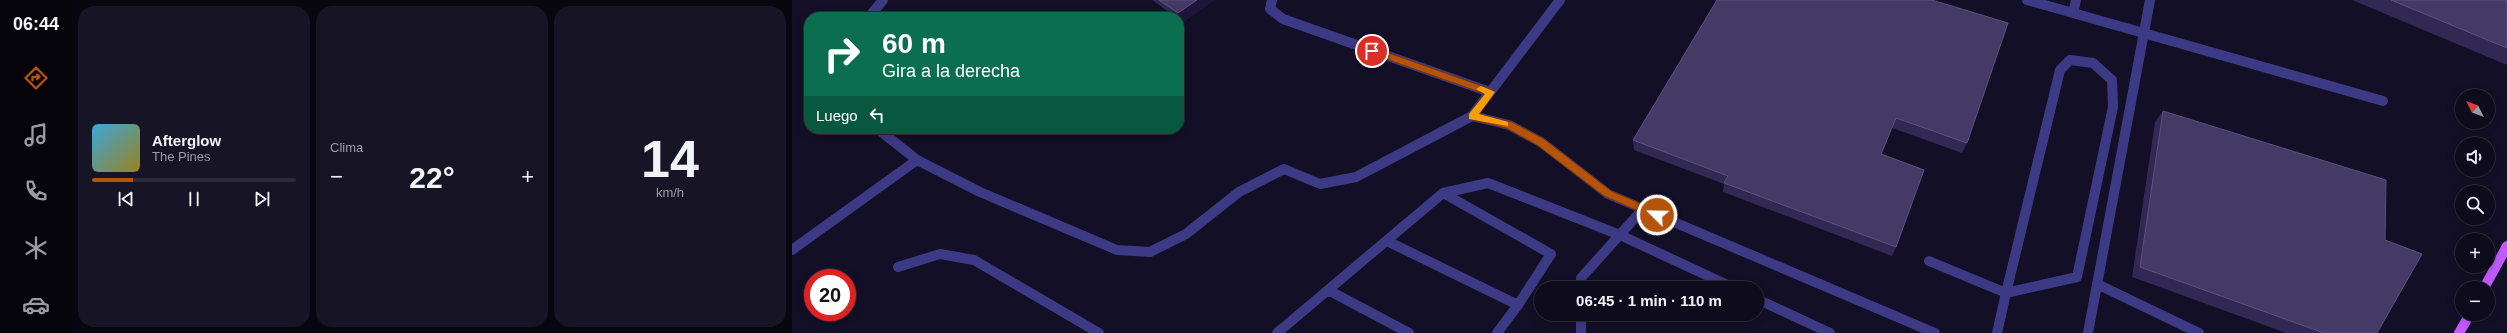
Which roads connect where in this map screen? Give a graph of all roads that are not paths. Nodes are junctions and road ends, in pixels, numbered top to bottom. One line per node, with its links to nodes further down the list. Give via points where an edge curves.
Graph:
1 (883, 0): 7 (street)
2 (1272, 0): 10 (street, via 1270,10 1283,19)
3 (1560, 0): 10 (street)
4 (2027, 0): 8 (street)
5 (2076, 0): 8 (street)
6 (2150, 0): 9 (street)
7 (873, 12)
8 (2073, 13): 9 (street)
9 (2144, 33): 11 (street); 26 (street)
10 (1490, 92): 12 (street)
11 (2383, 101)
12 (1472, 116): 14 (street, via 1356,177 1320,184 1284,169 1239,192 1186,234 1150,252 1117,250 980,192); 16 (street, via 1509,125 1541,142 1608,194)
13 (884, 134): 14 (street)
14 (917, 160): 20 (street)
15 (1444, 192): 17 (street, via 1488,183); 18 (street); 30 (street, via 1551,254)
16 (1643, 209): 17 (street); 39 (street)
17 (1620, 234): 23 (street); 24 (street)
18 (1387, 241): 27 (street); 30 (street)
19 (2507, 246): 25 (main road)
20 (792, 250)
21 (1928, 261): 28 (street)
22 (898, 267): 33 (street, via 940,254 974,260)
23 (1581, 281)
24 (1719, 281)
25 (2488, 281)
26 (2097, 284): 41 (street); 42 (street)
27 (1328, 290): 34 (street); 35 (street)
28 (2006, 293): 28 (street, via 2060,70 2070,60 2093,63 2112,80 2113,107 2077,277); 40 (street)
29 (1764, 302): 38 (street)
30 (1518, 305): 36 (street)
31 (1581, 321): 37 (street)
32 (2466, 321): 43 (main road)
33 (1099, 333)
34 (1277, 333)
35 (1409, 333)
36 (1497, 333)
37 (1580, 333)
38 (1830, 333)
39 (1935, 333)
40 (1997, 333)
41 (2088, 333)
42 (2198, 333)
43 (2460, 333)

